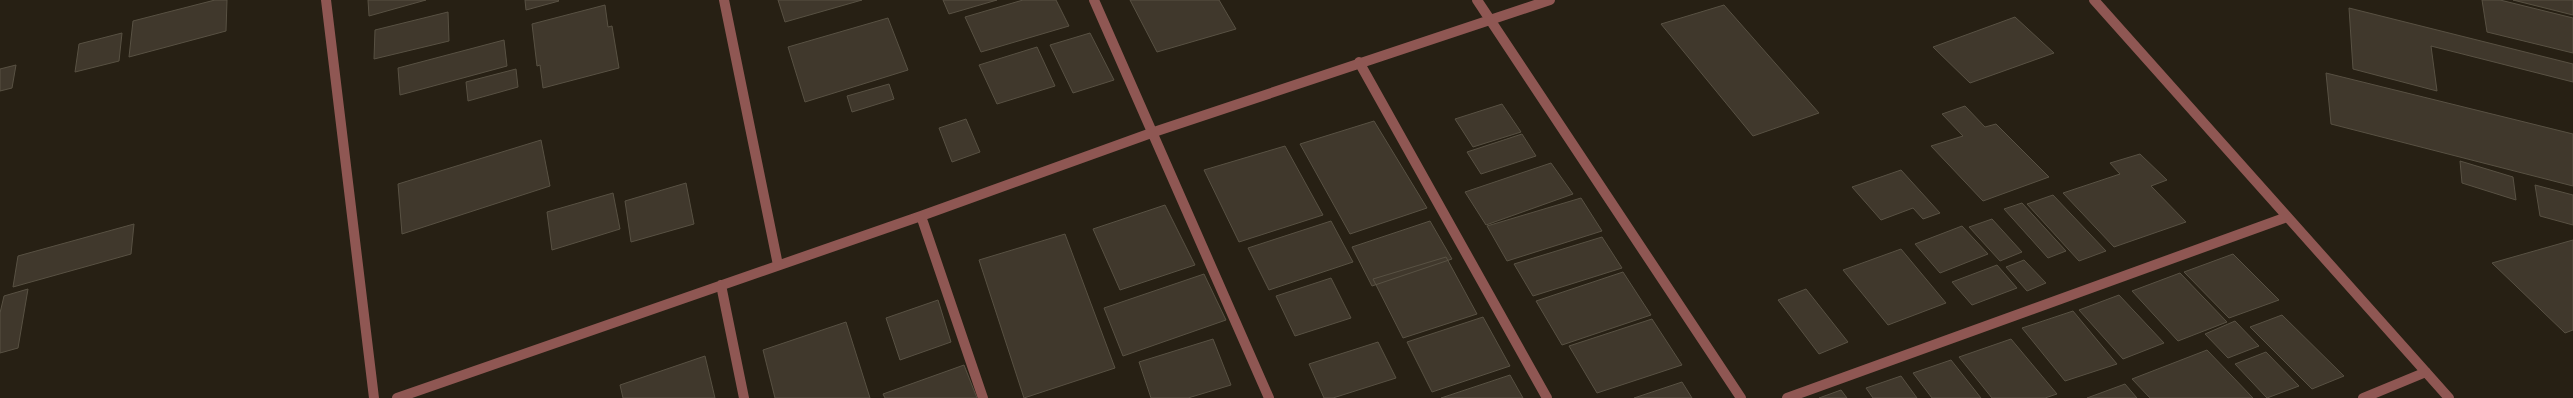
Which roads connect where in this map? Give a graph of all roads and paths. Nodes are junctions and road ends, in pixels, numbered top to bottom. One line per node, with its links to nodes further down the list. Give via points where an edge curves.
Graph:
1 (326, 0): 15 (street)
2 (724, 0): 12 (street)
3 (1094, 0): 9 (street)
4 (1477, 0): 7 (street)
5 (1550, 0): 7 (street)
6 (2094, 0): 11 (street)
7 (1491, 19): 8 (street); 21 (street)
8 (1359, 62): 9 (street); 20 (street)
9 (1154, 132): 10 (street); 19 (street)
10 (921, 216): 12 (street); 18 (street)
11 (2287, 217): 14 (street); 22 (street)
12 (778, 265): 13 (street)
13 (721, 285): 16 (street); 17 (street)
14 (2426, 372): 23 (street); 24 (street)
15 (374, 398)
16 (397, 398)
17 (744, 398)
18 (983, 398)
19 (1269, 398)
20 (1547, 398)
21 (1741, 398)
22 (1788, 398)
23 (2363, 398)
24 (2449, 398)

